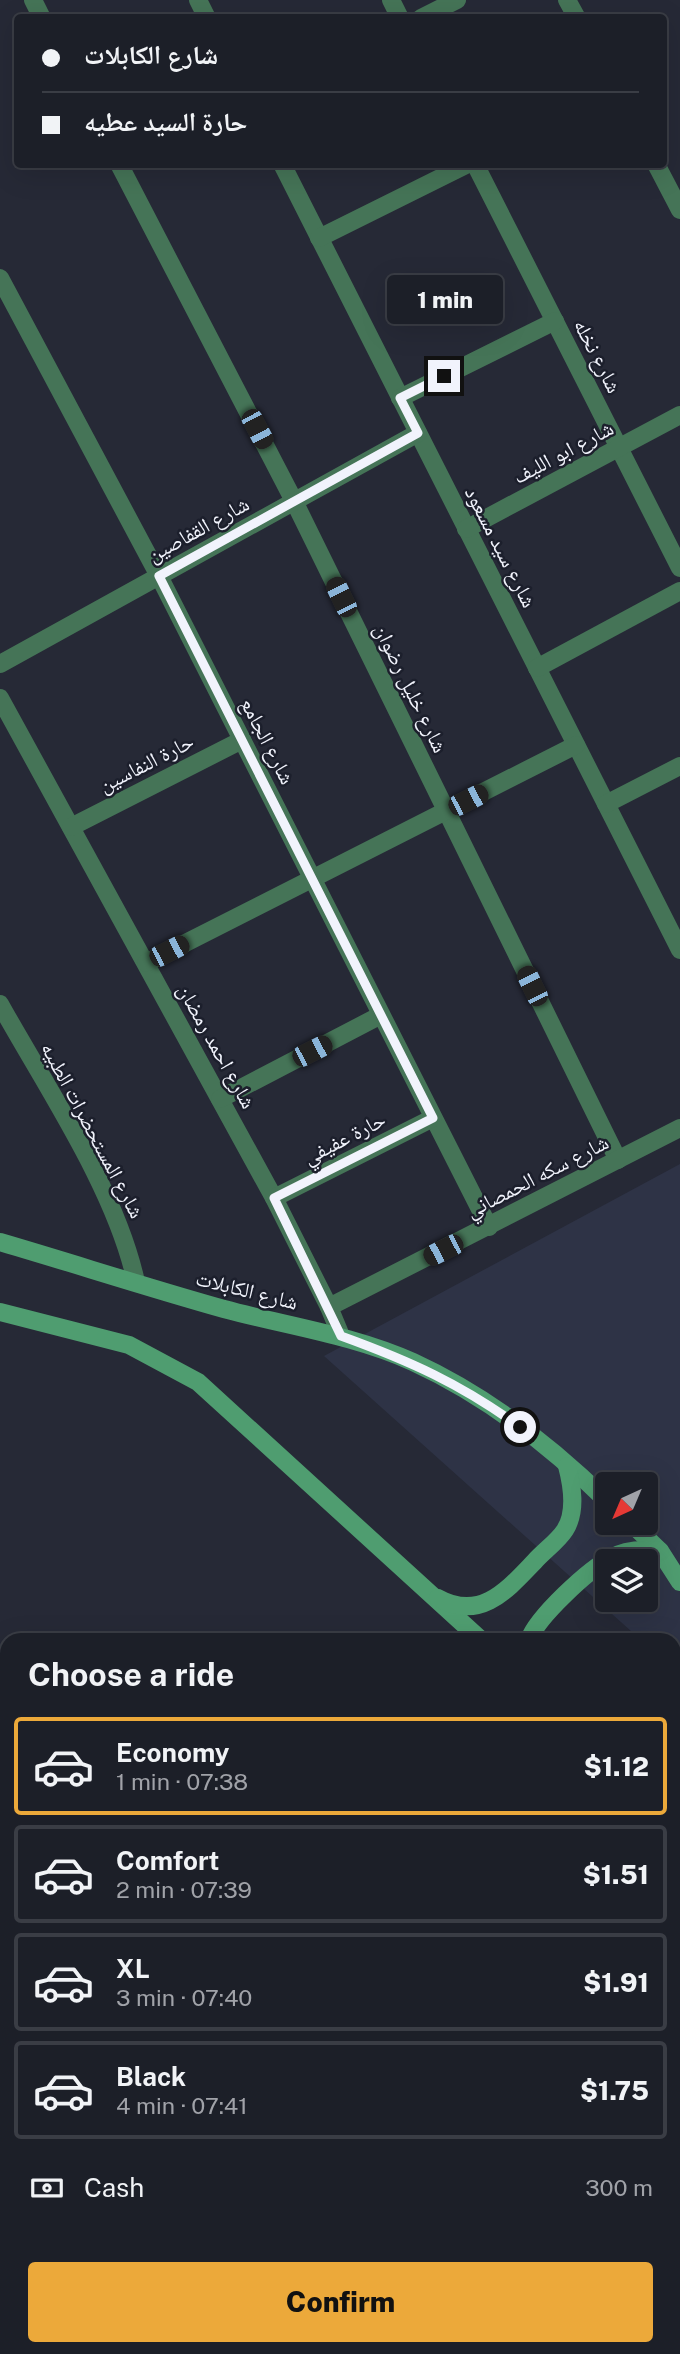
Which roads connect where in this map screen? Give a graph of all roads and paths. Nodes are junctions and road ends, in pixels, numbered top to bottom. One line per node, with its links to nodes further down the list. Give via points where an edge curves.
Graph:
1 (457, 0): 2 (street)
2 (429, 14)
3 (121, 168): 16 (street, شارع خليل رضوان)
4 (284, 168): 9 (street, شارع سيد مسعود)
5 (460, 168): 9 (street)
6 (477, 168): 11 (street, شارع نخله)
7 (658, 168): 8 (street)
8 (680, 210)
9 (319, 238): 12 (street, شارع سيد مسعود)
10 (0, 278): 19 (street, شارع الجامع)
11 (555, 321): 12 (street); 15 (street, شارع نخله)
12 (400, 398): 14 (street, شارع سيد مسعود)
13 (680, 415): 15 (street, شارع ابو الليف)
14 (418, 433): 16 (street, شارع القفاصين); 17 (street, شارع سيد مسعود)
15 (619, 448): 17 (street, شارع ابو الليف); 18 (street, شارع نخله)
16 (294, 502): 19 (street, شارع القفاصين); 28 (street, شارع خليل رضوان)
17 (466, 528): 22 (street, شارع سيد مسعود)
18 (680, 568)
19 (159, 576): 21 (street, شارع القفاصين); 24 (street, شارع الجامع)
20 (680, 591): 22 (street)
21 (0, 664)
22 (537, 668): 25 (street, شارع سيد مسعود)
23 (0, 698): 29 (street, شارع احمد رمضان)
24 (242, 740): 29 (street, حارة النفاسين); 30 (street, شارع الجامع)
25 (576, 745): 27 (street, شارع سيد مسعود); 28 (street)
26 (680, 766): 27 (street)
27 (606, 804): 31 (street, شارع سيد مسعود)
28 (446, 811): 30 (street); 38 (street, شارع خليل رضوان)
29 (71, 827): 32 (street, شارع احمد رمضان)
30 (313, 878): 32 (street); 34 (street, شارع الجامع)
31 (680, 950)
32 (146, 964): 35 (street, شارع احمد رمضان)
33 (0, 1004): 44 (street, شارع المستحضرات الطبيه, via 100,1184 122,1231)
34 (381, 1015): 35 (street); 36 (street, شارع الجامع)
35 (220, 1099): 39 (street, شارع احمد رمضان)
36 (433, 1118): 39 (street, حارة عفيفي); 40 (street, شارع الجامع)
37 (680, 1128): 38 (street, شارع سكه الحمصاني)
38 (618, 1160): 40 (street, شارع سكه الحمصاني)
39 (274, 1198): 45 (street, شارع احمد رمضان)
40 (489, 1227): 45 (street, شارع سكه الحمصاني)
41 (0, 1242): 43 (main road, شارع الكابلات)
42 (0, 1254): 43 (main road)
43 (64, 1261): 44 (main road, شارع الكابلات)
44 (136, 1282): 47 (main road, شارع الكابلات)
45 (329, 1307): 47 (street)
46 (0, 1312): 53 (main road, via 129,1345 198,1382)
47 (341, 1336): 48 (main road, شارع الكابلات, via 412,1362 480,1397)
48 (567, 1465): 49 (main road, شارع الكابلات); 53 (main road, via 572,1503 565,1530 500,1597 488,1603 458,1604)
49 (595, 1490)
50 (643, 1535): 51 (main road)
51 (660, 1551): 52 (main road); 55 (main road, via 642,1549 611,1558 540,1621)
52 (680, 1582)
53 (429, 1592): 54 (main road)
54 (473, 1633)
55 (533, 1633)

